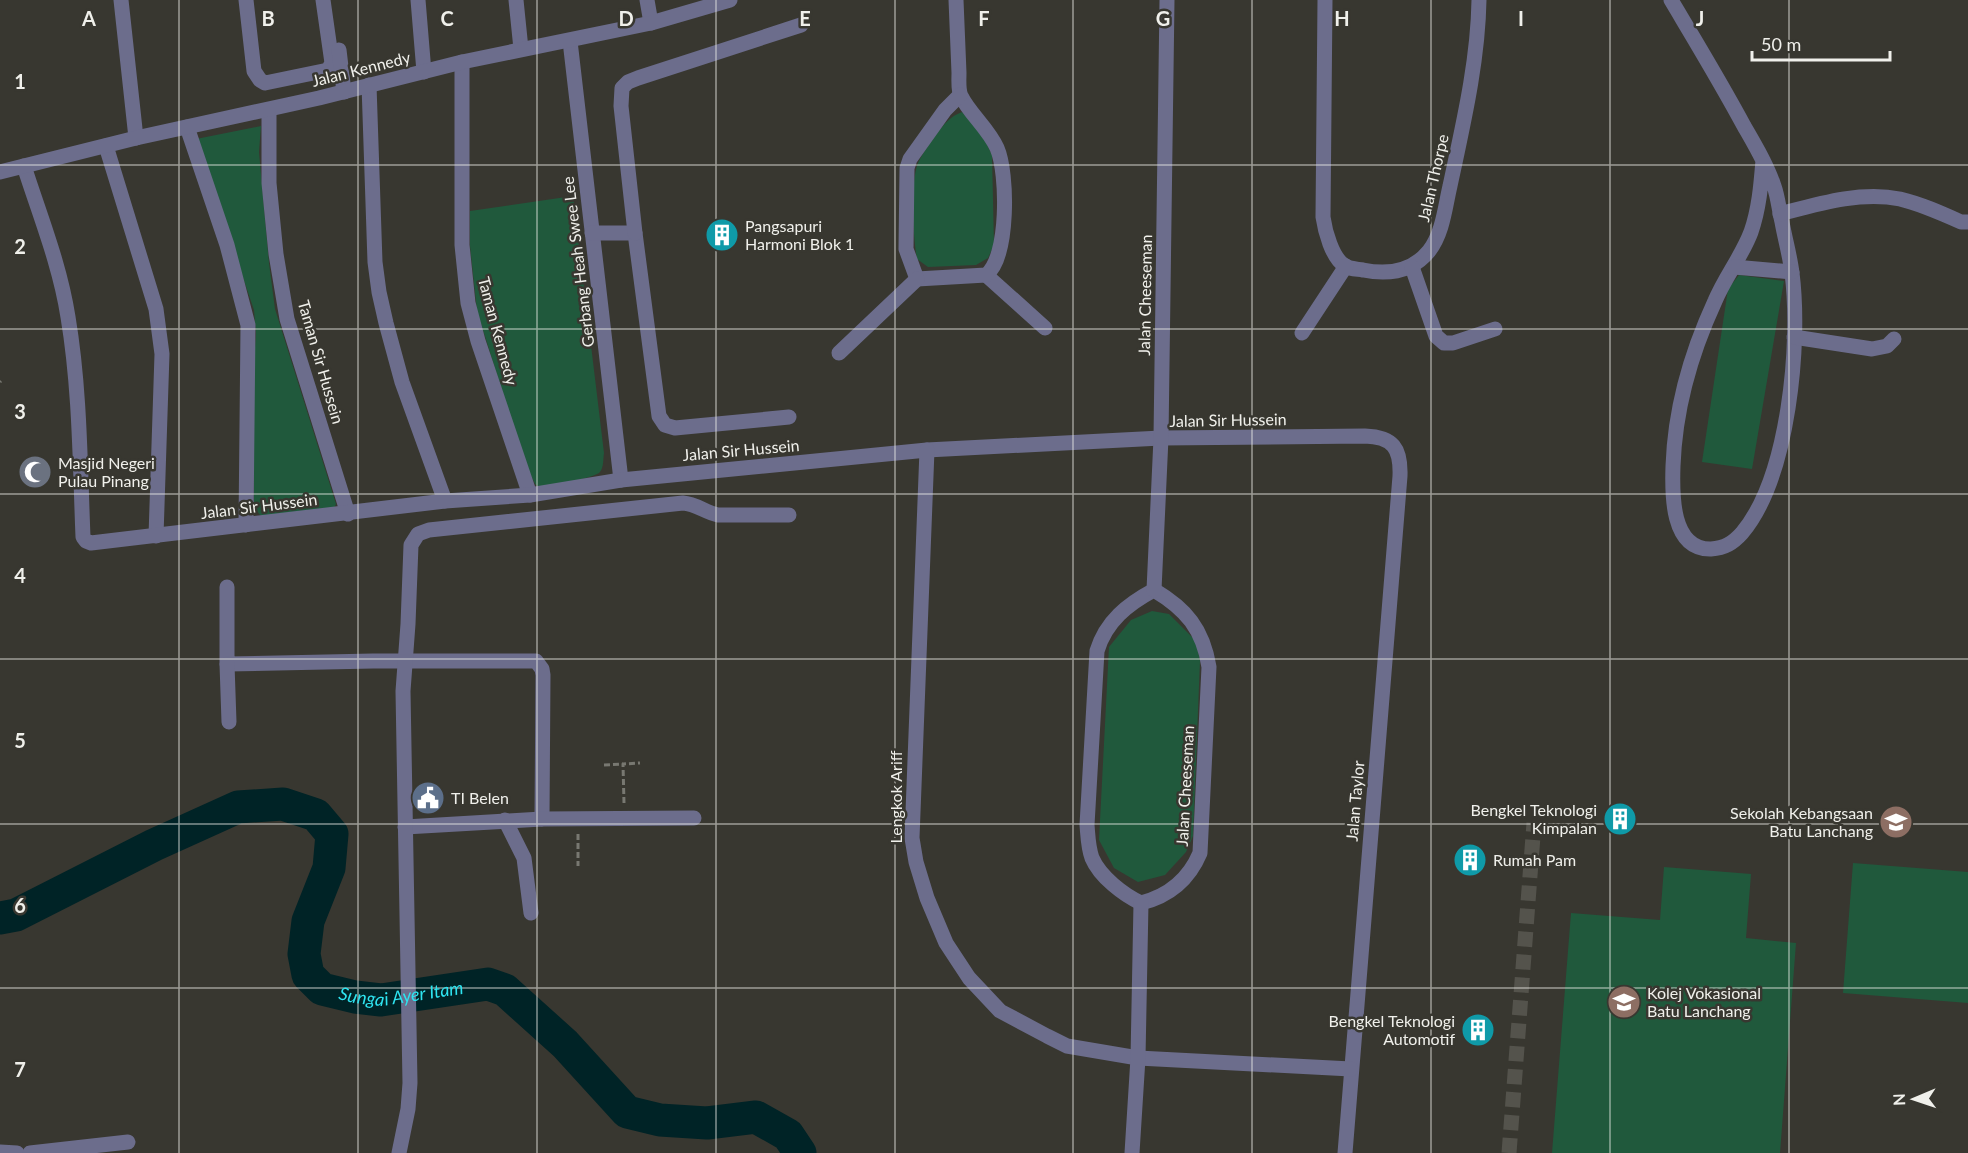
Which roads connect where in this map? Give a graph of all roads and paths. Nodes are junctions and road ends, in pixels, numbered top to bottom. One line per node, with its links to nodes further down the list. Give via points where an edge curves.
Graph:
1 (121, 0): 26 (street)
2 (246, 0): 3 (street, via 254,71 265,83 331,67)
3 (323, 0)
4 (332, 0): 22 (street)
5 (418, 0): 20 (street)
6 (516, 0): 18 (street)
7 (647, 0): 15 (street)
8 (730, 0): 14 (street, Jalan Kennedy)
9 (956, 0): 23 (street)
10 (1167, 0): 48 (street, Jalan Cheeseman)
11 (1325, 0): 35 (street, via 1323,217 1328,238)
12 (1479, 0): 36 (street, Jalan Thorpe, via 1479,26 1462,132 1439,235)
13 (1671, 0): 28 (street)
14 (702, 4): 15 (street, Jalan Kennedy)
15 (651, 23): 17 (street, Jalan Kennedy)
16 (801, 25): 34 (street, via 638,78 622,88)
17 (570, 41): 18 (street, Jalan Kennedy); 33 (street, Gerbang Heah Swee Lee)
18 (521, 49): 19 (street, Jalan Kennedy)
19 (462, 62): 20 (street, Jalan Kennedy); 52 (street, Taman Kennedy, via 466,287 478,341)
20 (424, 72): 21 (street, Jalan Kennedy)
21 (369, 86): 22 (street, Jalan Kennedy); 53 (street, via 379,292 402,382)
22 (344, 92): 24 (street, Jalan Kennedy)
23 (960, 95): 39 (street, via 988,131 1003,172 1004,232 999,256); 40 (street, via 945,110 907,168 906,249)
24 (269, 110): 25 (street, Jalan Kennedy); 54 (street, Taman Sir Hussein, via 269,183 287,319)
25 (187, 127): 26 (street, Jalan Kennedy); 56 (street, via 227,245 248,325)
26 (136, 138): 27 (street, Jalan Kennedy)
27 (106, 146): 29 (street, Jalan Kennedy); 57 (street, via 160,332)
28 (1763, 160): 31 (street, via 1775,187); 37 (street, via 1757,212)
29 (24, 166): 30 (street, Jalan Kennedy); 57 (street, Jalan Sir Hussein, via 56,264 68,316 75,373 83,537 91,543)
30 (0, 172)
31 (1780, 214): 32 (street, via 1836,200 1897,198); 38 (street)
32 (1968, 222)
33 (592, 233): 34 (street); 51 (street, Gerbang Heah Swee Lee)
34 (635, 233): 47 (street, via 661,421 675,428)
35 (1346, 267): 36 (street, via 1376,273); 43 (street)
36 (1412, 267): 42 (street, via 1436,336 1444,343)
37 (1734, 267): 38 (street); 44 (street, via 1696,346 1675,433 1674,513 1684,537 1694,545 1714,549 1734,542 1757,509 1783,439)
38 (1792, 272): 44 (street)
39 (986, 275): 40 (street); 41 (street)
40 (917, 279): 46 (street)
41 (1045, 328)
42 (1495, 329)
43 (1302, 333)
44 (1794, 337): 45 (street, via 1872,348 1887,346)
45 (1894, 339)
46 (839, 353)
47 (789, 417)
48 (1161, 438): 49 (street, Jalan Sir Hussein); 50 (street, Jalan Sir Hussein, via 1377,437 1392,443); 59 (street, Jalan Cheeseman)
49 (927, 450): 51 (street, Jalan Sir Hussein); 73 (street, Lengkok Ariff, via 912,838 927,898 946,943 969,978 1000,1011 1067,1046)
50 (1398, 452): 74 (street, Jalan Taylor, via 1399,488)
51 (621, 480): 52 (street, Jalan Sir Hussein)
52 (530, 495): 53 (street, Jalan Sir Hussein)
53 (445, 501): 54 (street, Jalan Sir Hussein)
54 (348, 514): 56 (street, Jalan Sir Hussein)
55 (789, 515): 60 (street, via 718,515 683,503 418,534 411,545)
56 (246, 525): 57 (street, Jalan Sir Hussein)
57 (156, 536)
58 (227, 587): 61 (street)
59 (1154, 590): 71 (street, via 1119,613 1097,651 1087,825 1093,860 1104,875); 71 (street, Jalan Cheeseman, via 1179,608 1201,634 1208,678 1200,853 1189,873 1170,892)
60 (405, 662): 61 (street); 66 (street, via 526,660 540,665); 69 (street)
61 (227, 664): 62 (street)
62 (230, 722)
63 (623, 764): 64 (path)
64 (604, 765)
65 (694, 818): 66 (street)
66 (542, 819): 67 (street)
67 (505, 820): 69 (street); 72 (street, via 524,858)
68 (578, 826): 70 (path)
69 (405, 827): 79 (street, via 409,1100)
70 (578, 866)
71 (1142, 903): 73 (street)
72 (531, 914)
73 (1138, 1058): 74 (street, Lengkok Ariff); 80 (street)
74 (1351, 1069): 81 (street, Jalan Taylor)
75 (128, 1142): 78 (street)
76 (0, 1152): 77 (street)
77 (17, 1153)
78 (30, 1153)
79 (399, 1153)
80 (1131, 1153)
81 (1345, 1153)

